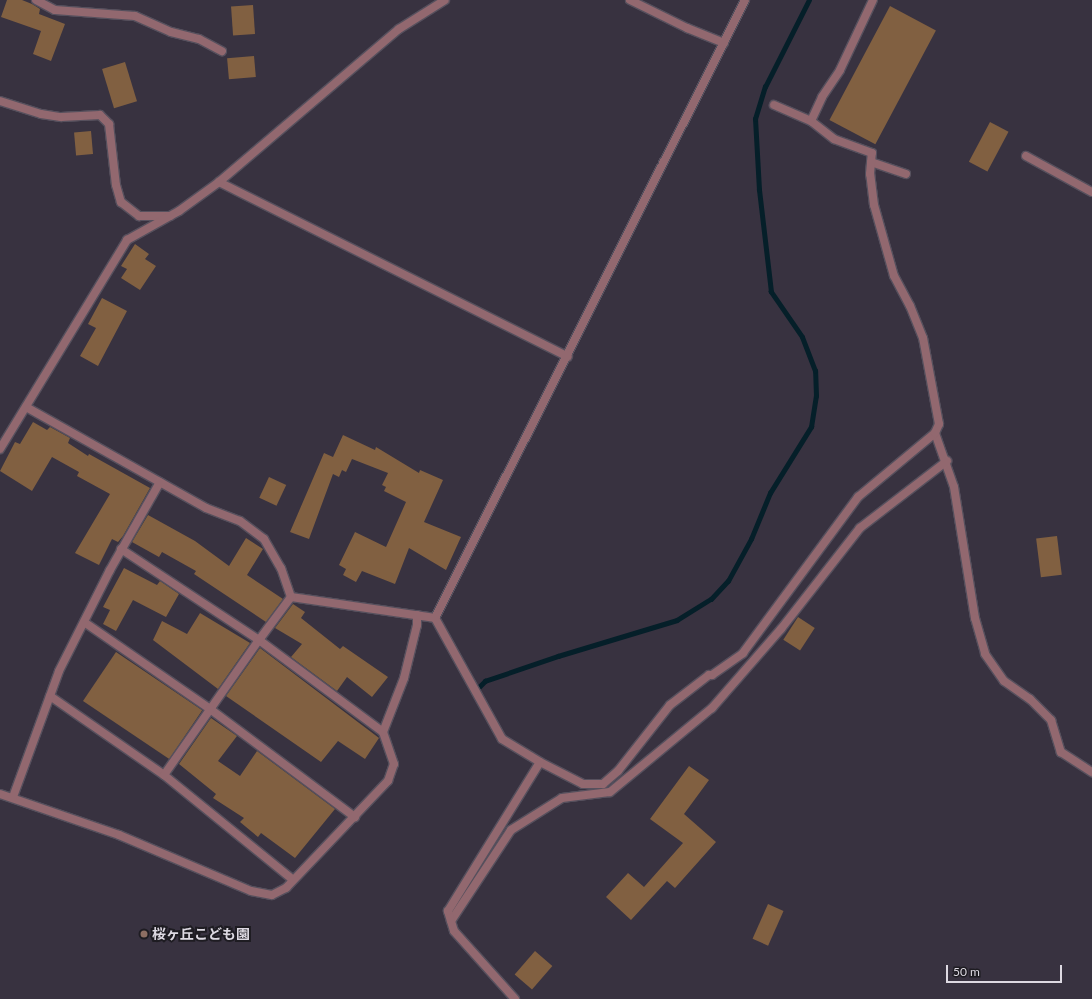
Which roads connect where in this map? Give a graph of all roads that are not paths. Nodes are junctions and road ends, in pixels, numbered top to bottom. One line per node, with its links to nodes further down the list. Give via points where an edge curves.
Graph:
1 (36, 0): 7 (street, via 55,10 135,16 171,32 199,39)
2 (445, 0): 14 (street, via 399,29)
3 (630, 0): 6 (street)
4 (746, 0): 6 (street)
5 (873, 0): 10 (street, via 840,70 822,97)
6 (724, 43): 17 (street)
7 (222, 51)
8 (0, 101): 16 (street, via 41,114 61,117 100,115 109,124 116,185 121,202 139,216)
9 (774, 105): 10 (street)
10 (811, 121): 12 (street, via 834,139 872,153)
11 (1026, 156): 15 (street)
12 (871, 162): 13 (street); 19 (street, via 874,204 894,276 923,338 939,424)
13 (906, 174)
14 (219, 182): 16 (street); 17 (street)
15 (1092, 192)
16 (170, 216): 18 (street, via 127,240)
17 (568, 357): 26 (street)
18 (26, 407): 20 (street); 22 (street)
19 (935, 434): 21 (street); 32 (street, via 858,497 743,653 670,705 618,771 603,784 583,784)
20 (0, 449)
21 (947, 461): 33 (street, via 966,547 975,618 985,654 1004,681 1030,699 1051,720 1061,752); 39 (street, via 860,528 781,629 712,708 610,792 562,798 511,830)
22 (160, 482): 23 (street); 24 (street, via 206,508 240,520 264,538 281,568)
23 (121, 549): 27 (street); 28 (street)
24 (291, 598): 25 (street); 28 (street)
25 (417, 615): 26 (street); 31 (street, via 417,625 404,678)
26 (435, 618): 32 (street, via 502,739)
27 (84, 622): 29 (street, via 59,671); 30 (street)
28 (259, 640): 30 (street); 31 (street)
29 (50, 696): 34 (street); 36 (street)
30 (210, 709): 34 (street); 37 (street)
31 (383, 732): 37 (street, via 394,764 388,781)
32 (540, 762): 39 (street, via 448,911)
33 (1092, 772)
34 (164, 775): 38 (street)
35 (0, 794): 36 (street)
36 (13, 797): 38 (street, via 119,835 251,891 272,895)
37 (355, 817): 38 (street)
38 (293, 880)
39 (451, 921): 40 (street, via 454,931)
40 (515, 999)

